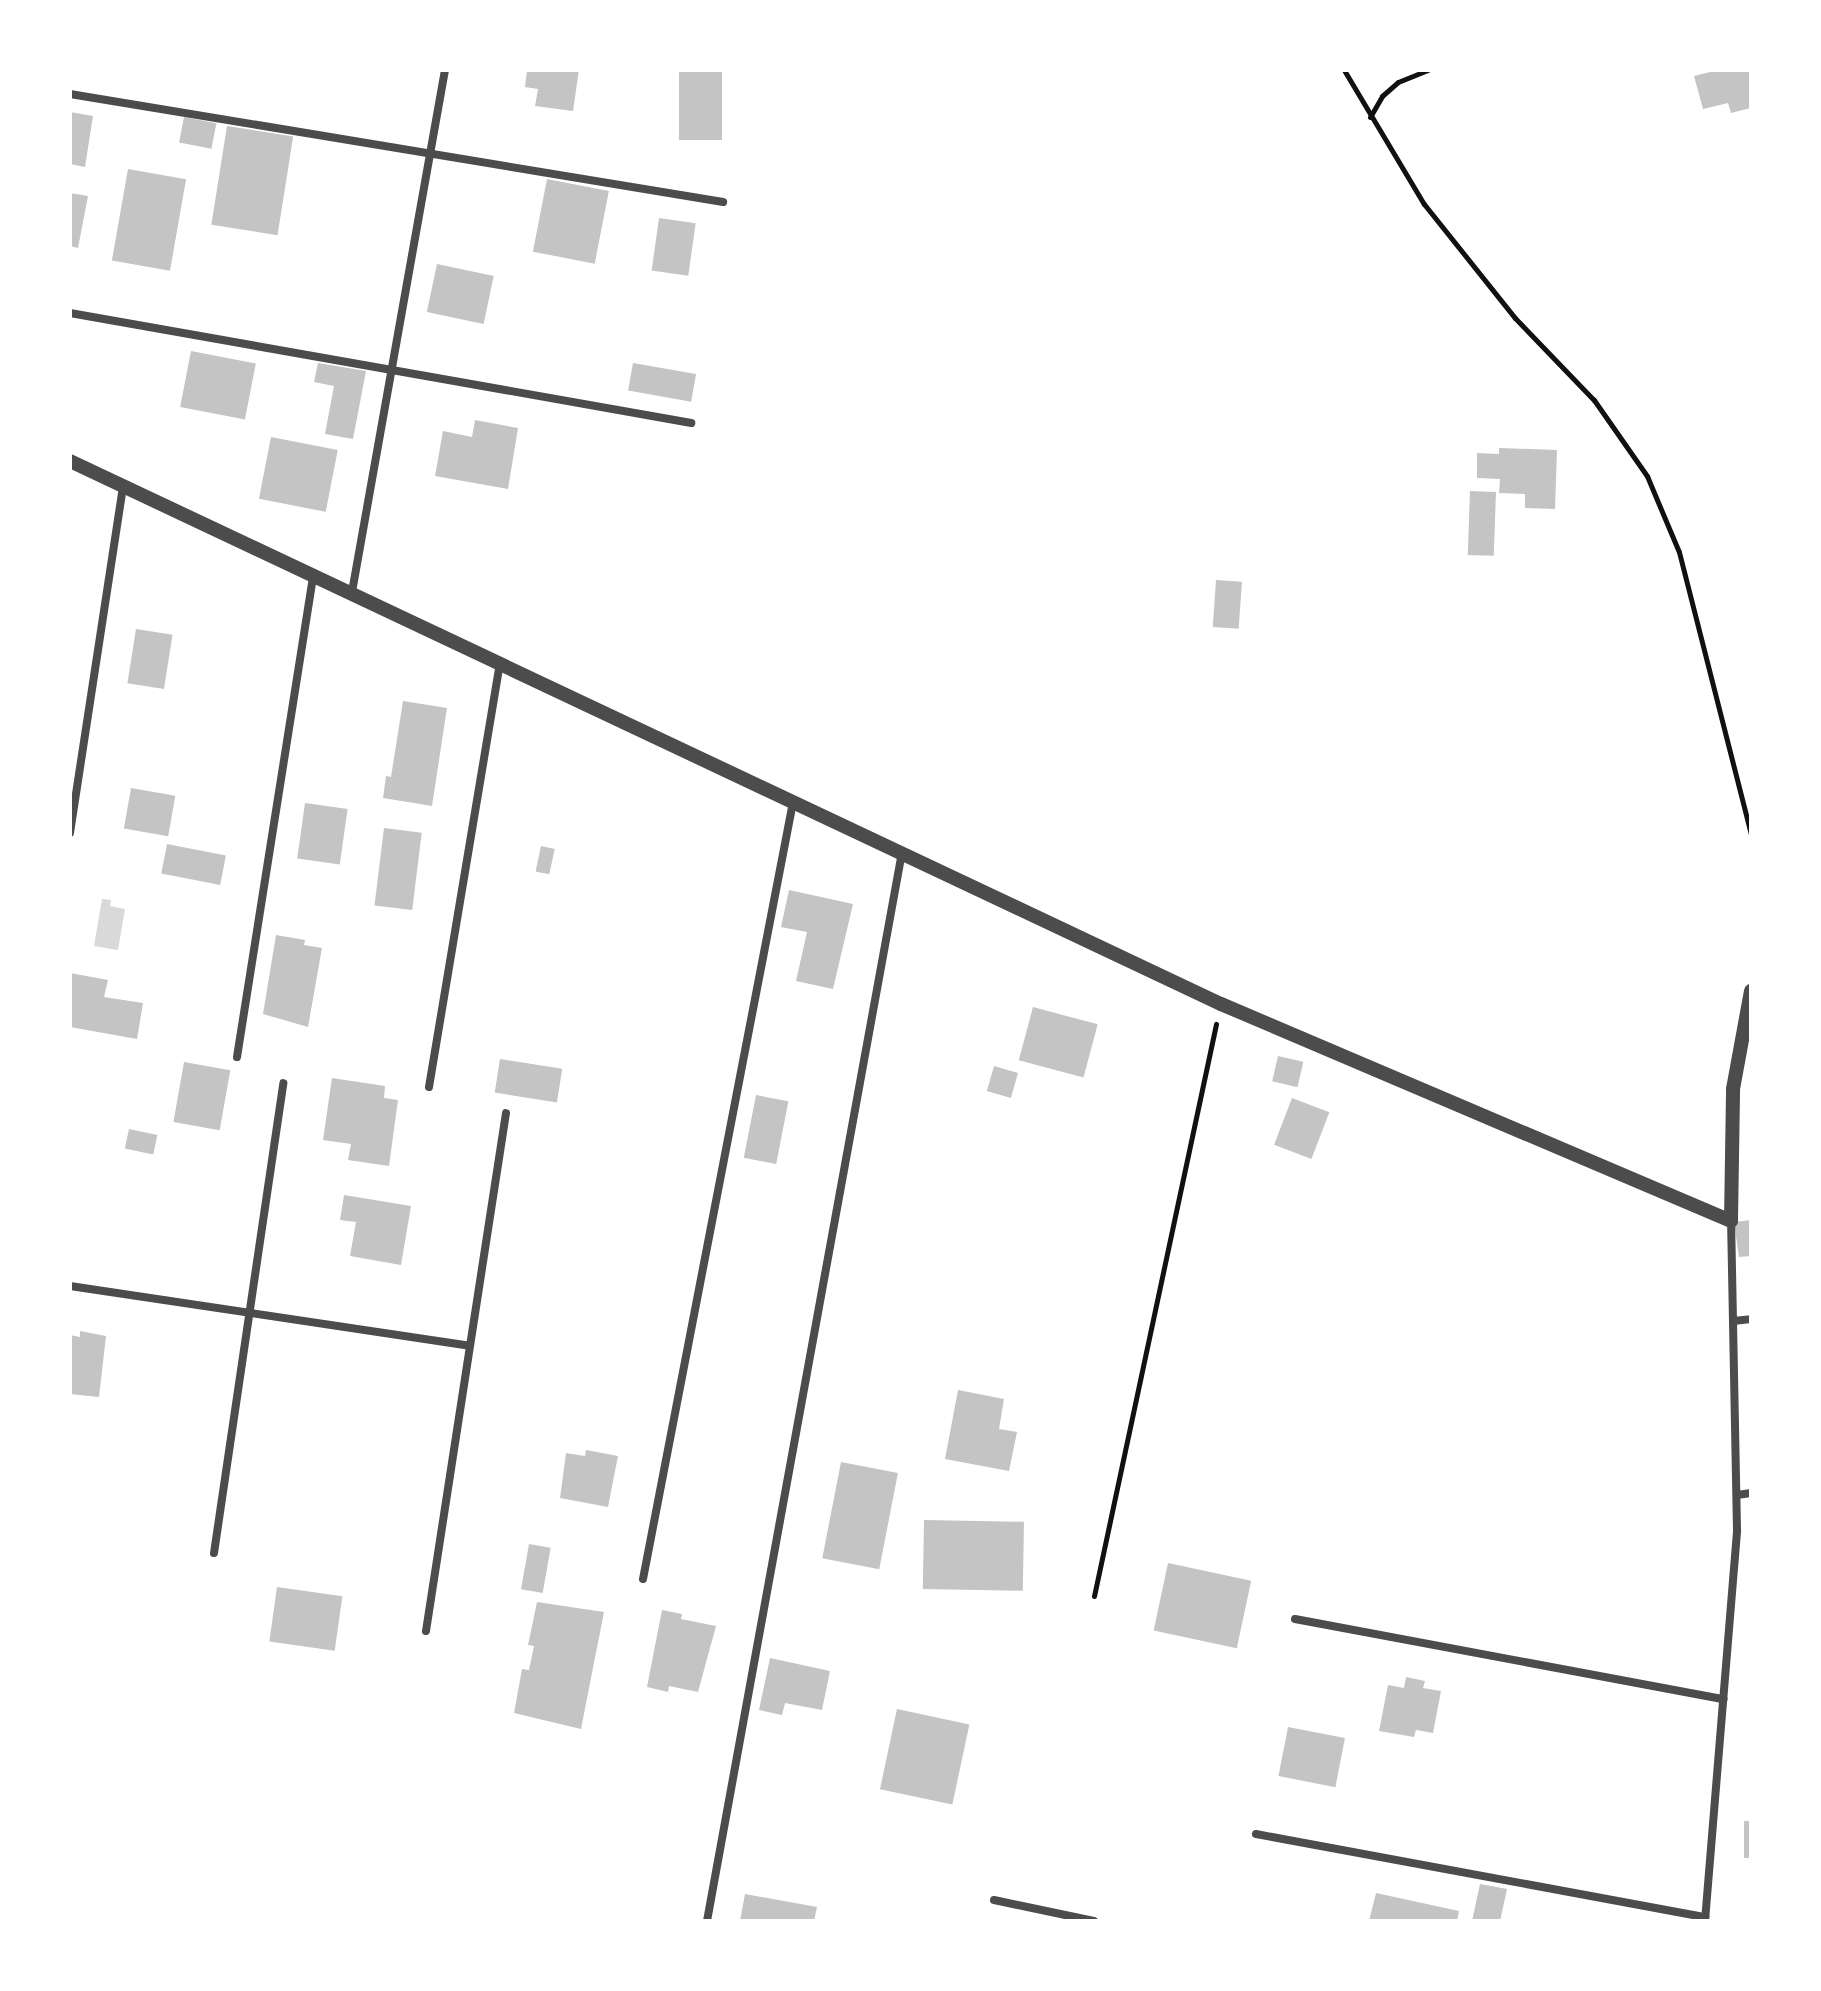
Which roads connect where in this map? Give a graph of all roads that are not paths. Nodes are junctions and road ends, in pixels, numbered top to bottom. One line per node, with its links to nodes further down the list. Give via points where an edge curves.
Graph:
1 (445, 70): 3 (street)
2 (70, 94): 3 (street)
3 (432, 154): 4 (street); 6 (street)
4 (723, 202)
5 (70, 313): 6 (street)
6 (393, 370): 7 (street); 11 (street)
7 (691, 423)
8 (70, 461): 9 (street)
9 (123, 485): 10 (street); 14 (street)
10 (313, 574): 11 (street); 17 (street)
11 (352, 592): 12 (street)
12 (500, 663): 13 (street); 19 (street)
13 (793, 801): 15 (street); 30 (street)
14 (70, 833)
15 (902, 852): 21 (street, via 1221,1004); 37 (street)
16 (1751, 991): 21 (street, via 1733,1089)
17 (237, 1057)
18 (283, 1083): 23 (street)
19 (429, 1087)
20 (506, 1113): 26 (street)
21 (1731, 1221): 25 (street)
22 (70, 1286): 23 (street)
23 (250, 1313): 26 (street); 29 (street)
24 (1751, 1319): 25 (street)
25 (1733, 1321): 28 (street)
26 (470, 1346): 32 (street)
27 (1751, 1493): 28 (street)
28 (1737, 1495): 33 (street)
29 (214, 1553)
30 (643, 1579)
31 (1295, 1619): 33 (street)
32 (426, 1631)
33 (1724, 1699): 36 (street)
34 (1256, 1834): 36 (street)
35 (994, 1900): 38 (street)
36 (1705, 1919)
37 (707, 1921)
38 (1094, 1921)

